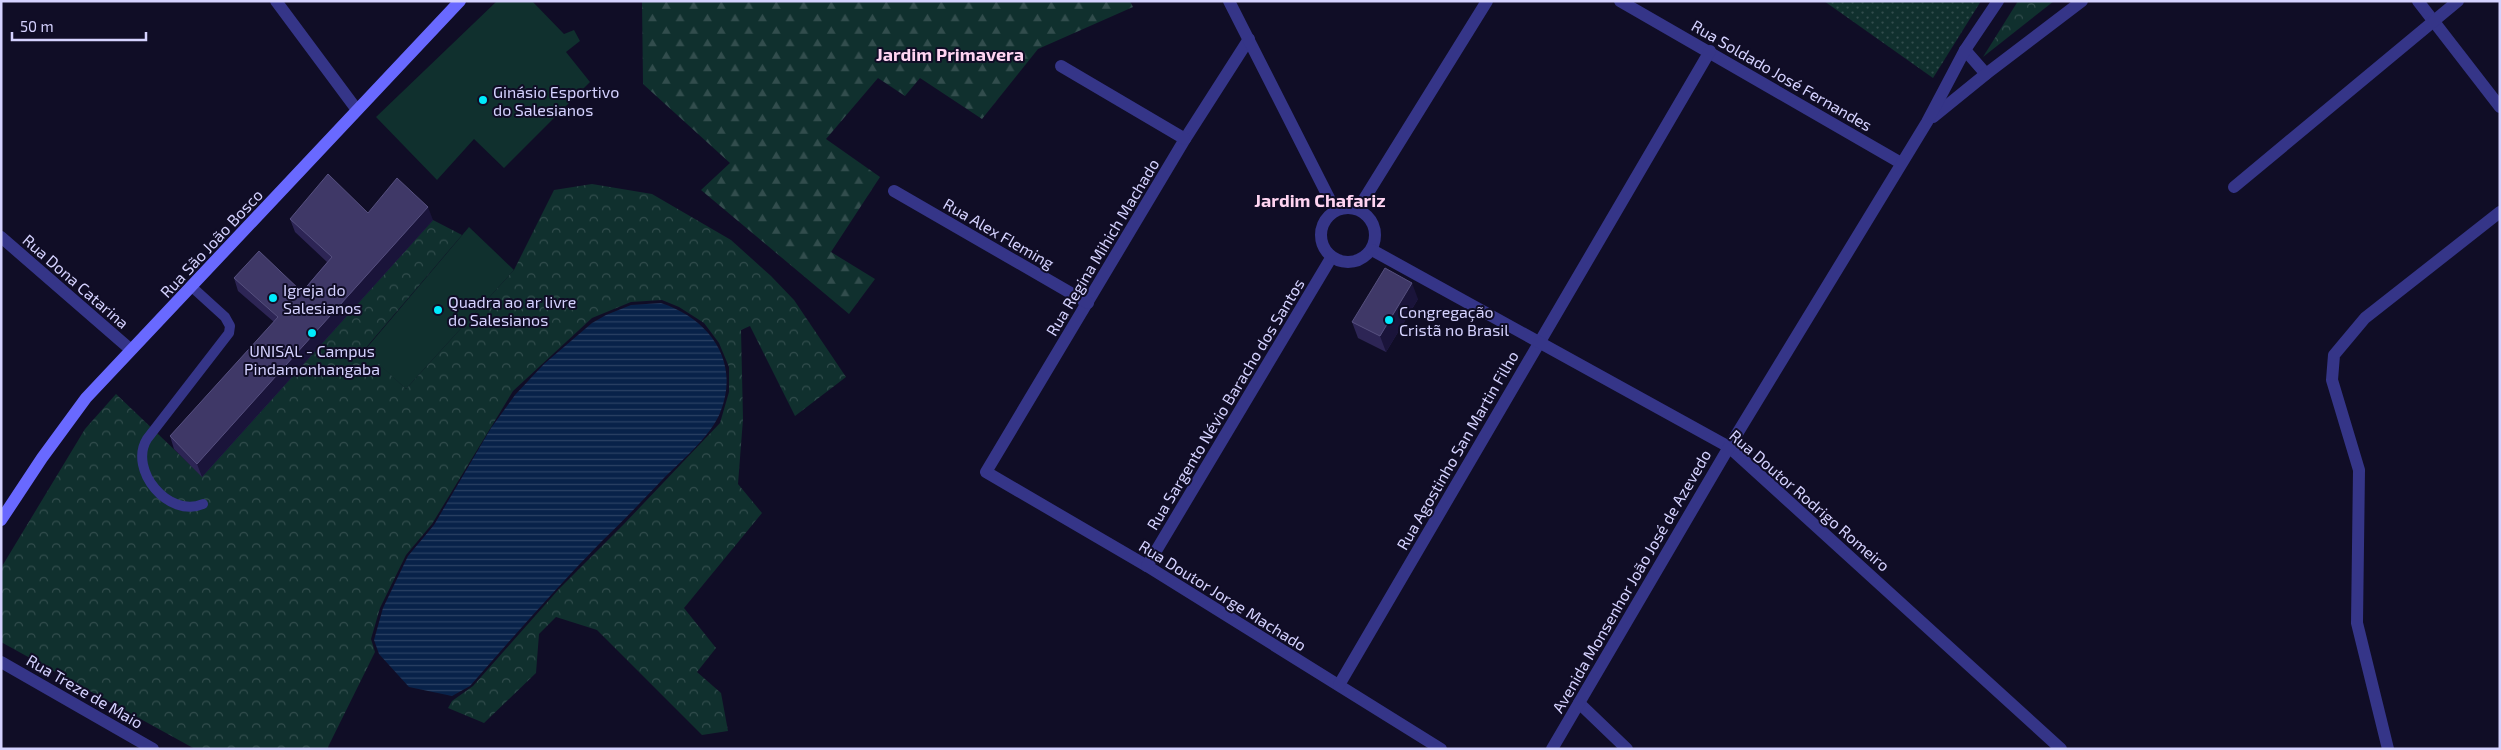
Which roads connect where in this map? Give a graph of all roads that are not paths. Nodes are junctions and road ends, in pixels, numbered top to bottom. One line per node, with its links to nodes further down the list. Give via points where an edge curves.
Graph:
1 (276, 1): 17 (street)
2 (460, 1): 17 (main road, Rua São João Bosco)
3 (1229, 1): 11 (street)
4 (1487, 1): 23 (street)
5 (1620, 1): 13 (street, Rua Soldado José Fernandes)
6 (1998, 1): 12 (street)
7 (2082, 1): 15 (street)
8 (2418, 1): 10 (street)
9 (2458, 1): 10 (street)
10 (2433, 20): 16 (street); 21 (street)
11 (1249, 39): 19 (street, Rua Regina Mihich Machado); 24 (street)
12 (1965, 50): 15 (street); 18 (street)
13 (1710, 51): 20 (street, Rua Soldado José Fernandes); 31 (street, Rua Agostinho San Martin Filho)
14 (1061, 66): 19 (street)
15 (1986, 74): 18 (street)
16 (2500, 107)
17 (357, 110): 29 (main road, Rua São João Bosco)
18 (1927, 122): 20 (street, Avenida Monsenhor João José de Azevedo)
19 (1185, 139): 30 (street, Rua Regina Mihich Machado)
20 (1901, 163): 33 (street, Avenida Monsenhor João José de Azevedo)
21 (2234, 187)
22 (894, 191): 30 (street, Rua Alex Fleming)
23 (1358, 209): 24 (street); 27 (street, via 1371,220 1376,235)
24 (1335, 210): 28 (street, via 1325,220 1320,233 1322,247)
25 (2500, 212): 46 (street, via 2365,318 2334,355 2332,380 2359,470 2357,623)
26 (1, 237): 32 (street, Rua Dona Catarina)
27 (1372, 250): 28 (street, via 1360,261 1345,263); 31 (street, Rua Doutor Rodrigo Romeiro)
28 (1331, 258): 37 (street, Rua Sargento Névio Baracho dos Santos)
29 (192, 287): 32 (main road, Rua São João Bosco); 35 (lane, via 225,317 230,326 229,333 147,438 142,454 156,492 184,508)
30 (1088, 303): 34 (street, Rua Regina Mihich Machado)
31 (1539, 343): 33 (street, Rua Doutor Rodrigo Romeiro); 39 (street, Rua Agostinho San Martin Filho)
32 (130, 349): 36 (main road, Rua São João Bosco, via 86,398)
33 (1729, 447): 40 (street, Avenida Monsenhor João José de Azevedo); 45 (street, Rua Doutor Rodrigo Romeiro)
34 (986, 472): 37 (street, Rua Doutor Jorge Machado)
35 (203, 504)
36 (1, 520)
37 (1147, 566): 39 (street, Rua Doutor Jorge Machado)
38 (1, 662): 41 (street, Rua Treze de Maio)
39 (1339, 685): 42 (street, Rua Doutor Jorge Machado)
40 (1579, 703): 43 (street, Avenida Monsenhor João José de Azevedo); 44 (street)
41 (153, 749)
42 (1441, 749)
43 (1552, 749)
44 (1627, 749)
45 (2061, 749)
46 (2388, 749)

